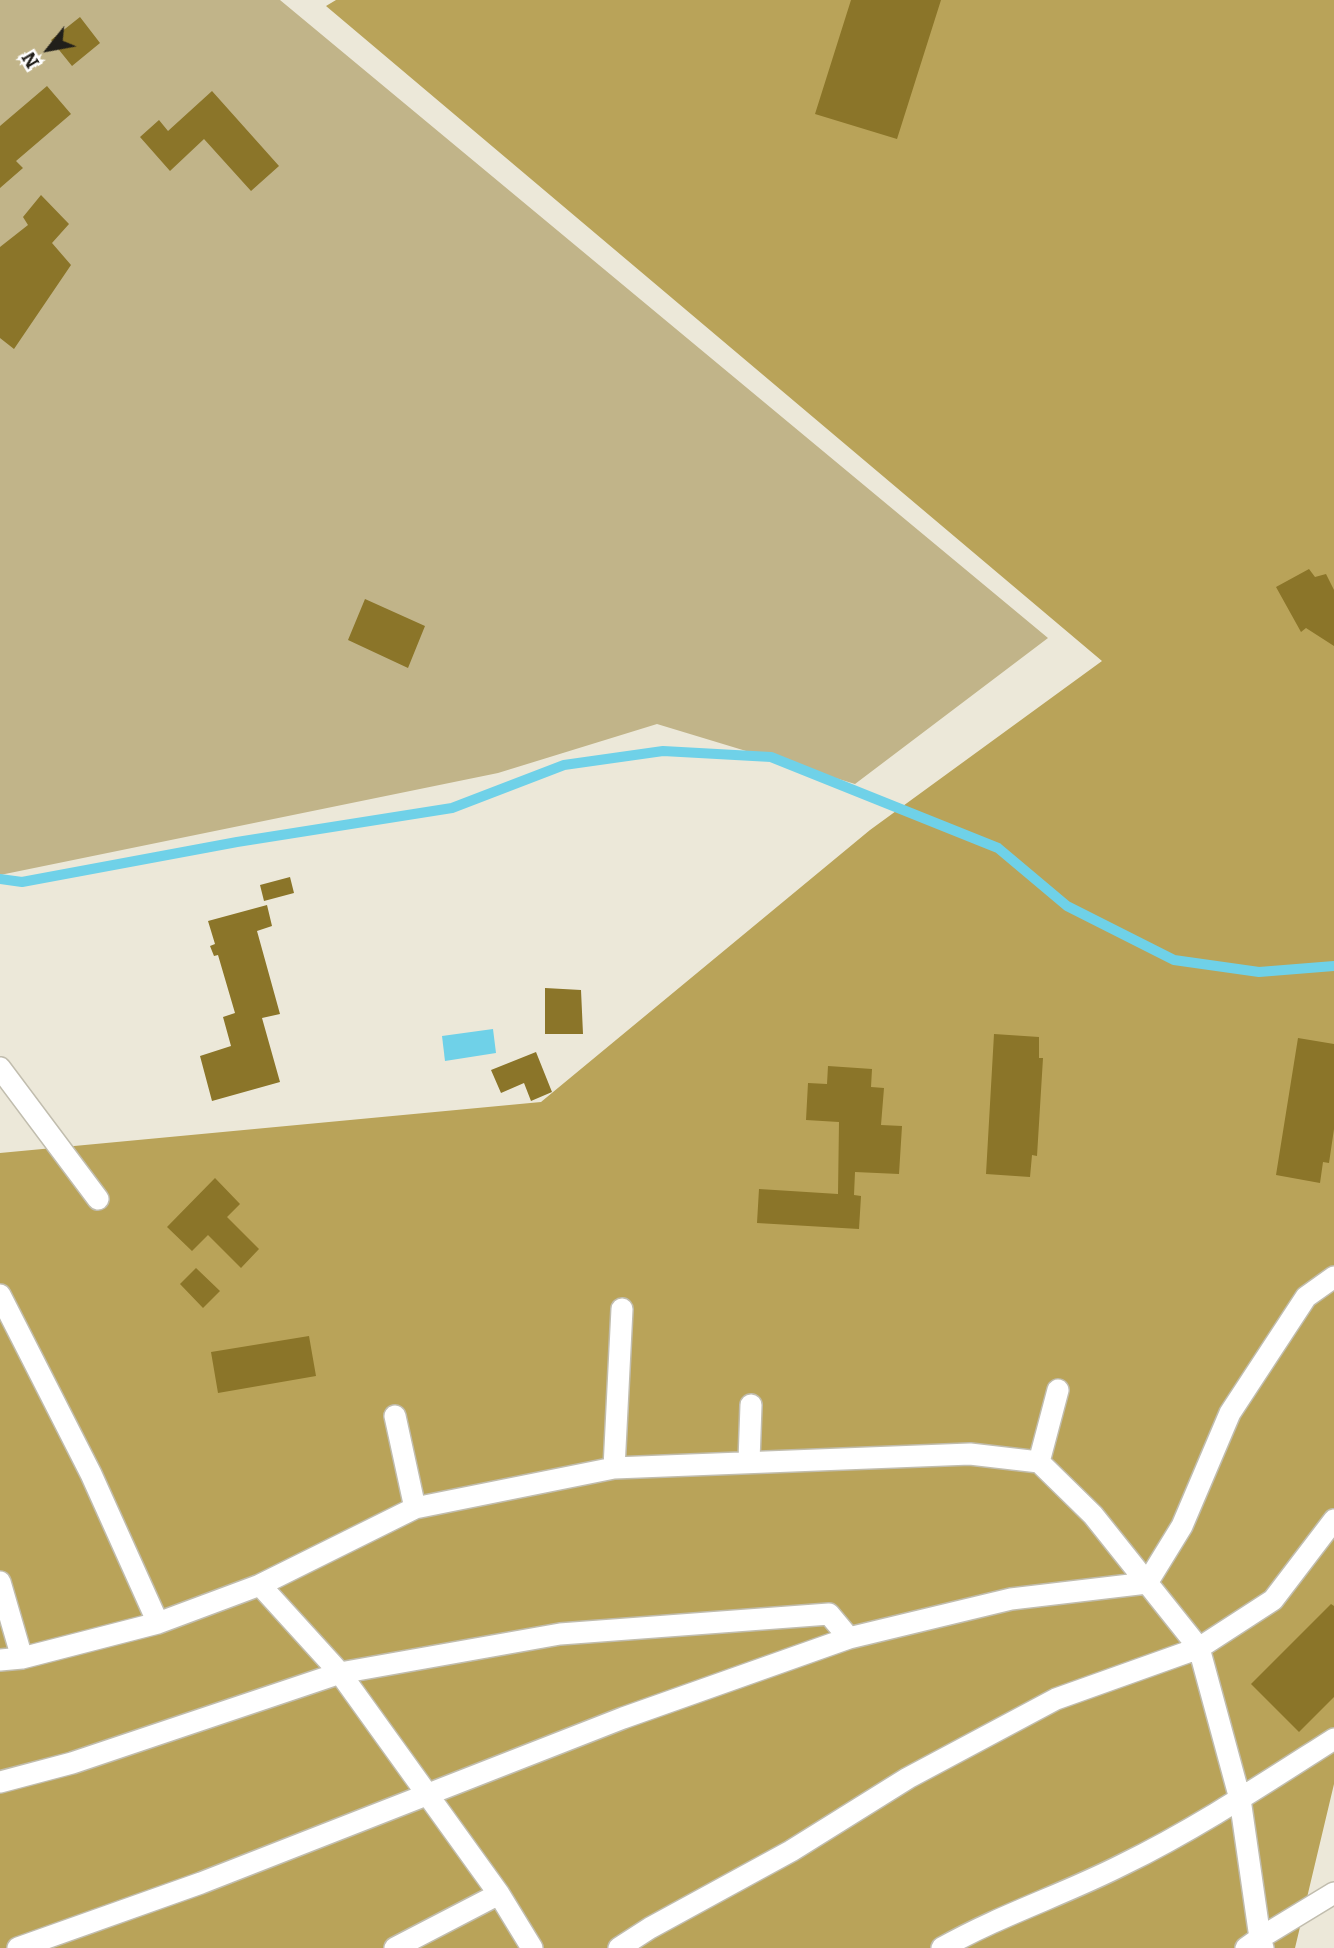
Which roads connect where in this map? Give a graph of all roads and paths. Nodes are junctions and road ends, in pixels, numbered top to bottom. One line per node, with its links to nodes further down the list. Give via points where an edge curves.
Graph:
1 (0, 1069): 2 (lane)
2 (99, 1199)
3 (1334, 1277): 15 (lane, via 1306,1297 1230,1413 1182,1527)
4 (0, 1296): 17 (lane, via 91,1474)
5 (622, 1310): 11 (lane)
6 (1058, 1390): 10 (lane)
7 (751, 1405): 9 (lane)
8 (395, 1416): 12 (lane)
9 (749, 1461): 10 (lane, via 971,1454); 11 (lane)
10 (1039, 1462): 15 (lane, via 1093,1516)
11 (614, 1468): 12 (lane)
12 (415, 1508): 16 (lane)
13 (1334, 1520): 19 (lane, via 1273,1600)
14 (0, 1582): 20 (lane)
15 (1147, 1583): 18 (lane, via 1010,1599); 19 (lane)
16 (260, 1585): 17 (lane); 22 (lane)
17 (158, 1623): 20 (lane)
18 (849, 1638): 22 (lane, via 829,1614 561,1634); 25 (lane, via 623,1718)
19 (1199, 1648): 26 (lane); 33 (lane, via 1056,1699 908,1778 791,1851)
20 (22, 1658): 21 (lane)
21 (0, 1660)
22 (340, 1673): 24 (lane, via 72,1763); 25 (lane)
23 (1334, 1739): 26 (lane)
24 (0, 1782)
25 (430, 1794): 28 (lane); 30 (lane)
26 (1240, 1799): 29 (lane); 34 (lane, via 1122,1865)
27 (1334, 1893): 29 (lane)
28 (499, 1894): 31 (lane); 32 (lane)
29 (1256, 1945)
30 (18, 1948)
31 (395, 1948)
32 (532, 1948)
33 (619, 1948)
34 (942, 1948)

